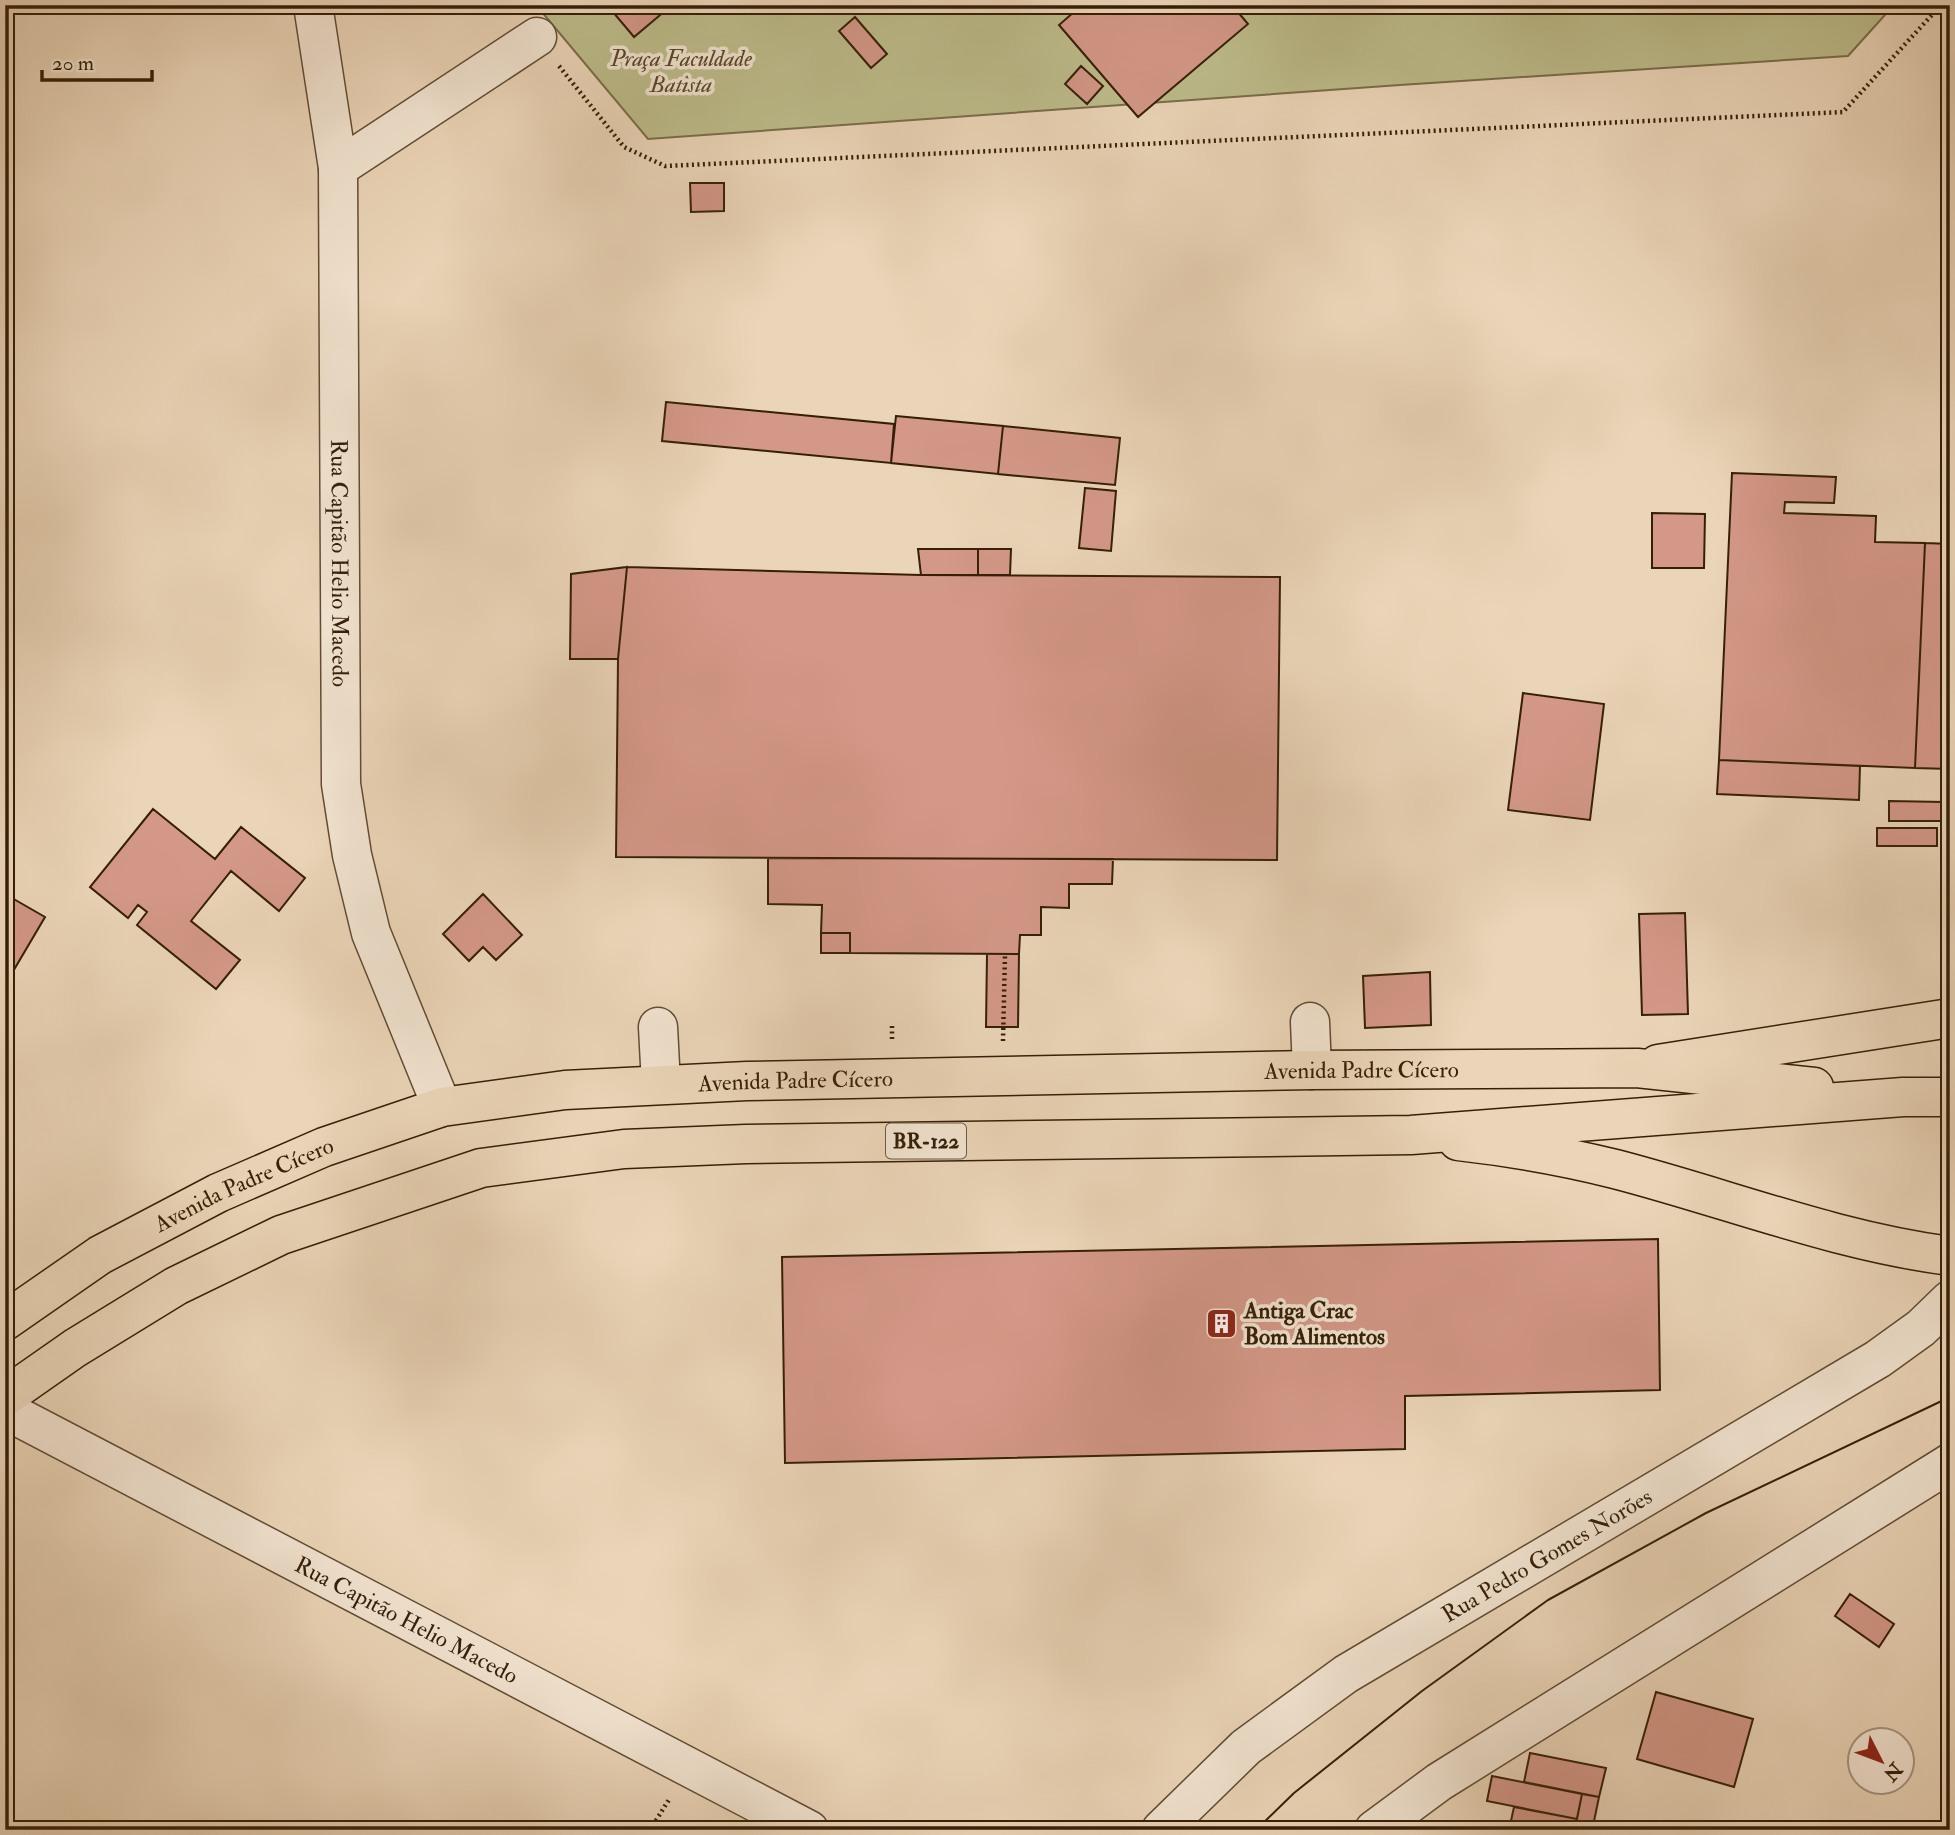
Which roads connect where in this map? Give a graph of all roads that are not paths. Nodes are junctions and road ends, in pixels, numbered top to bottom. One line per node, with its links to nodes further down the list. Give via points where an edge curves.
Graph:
1 (313, 5): 3 (street, Rua Capitão Helio Macedo)
2 (537, 37): 3 (street)
3 (338, 168): 12 (street, Rua Capitão Helio Macedo, via 341,784 371,933)
4 (1950, 1018): 7 (main road, Avenida Padre Cícero)
5 (1310, 1022): 8 (street)
6 (658, 1027): 9 (street)
7 (1637, 1068): 8 (main road, Avenida Padre Cícero / BR-122); 10 (main road, Avenida Padre Cícero / BR-122)
8 (1312, 1070): 9 (main road, Avenida Padre Cícero / BR-122)
9 (661, 1084): 12 (main road, Avenida Padre Cícero / BR-122, via 565,1090)
10 (1903, 1097): 11 (main road, Avenida Padre Cícero / BR-122); 13 (main road, Avenida Padre Cícero / BR-122)
11 (1950, 1097)
12 (442, 1107): 16 (main road, Avenida Padre Cícero / BR-122, via 324,1147 218,1193 100,1255)
13 (1410, 1135): 14 (main road, Avenida Padre Cícero, via 1524,1149 1615,1169 1857,1239); 17 (main road, Avenida Padre Cícero / BR-122, via 746,1144 624,1149 481,1168 281,1235 176,1286)
14 (1950, 1256)
15 (1950, 1300): 21 (street, Rua Pedro Gomes Norões, via 1878,1359 1346,1674 1246,1747)
16 (5, 1321)
17 (5, 1397)
18 (5, 1410): 20 (street, Rua Capitão Helio Macedo)
19 (1950, 1463): 22 (street, via 1438,1782)
20 (809, 1830)
21 (1161, 1830)
22 (1374, 1830)

